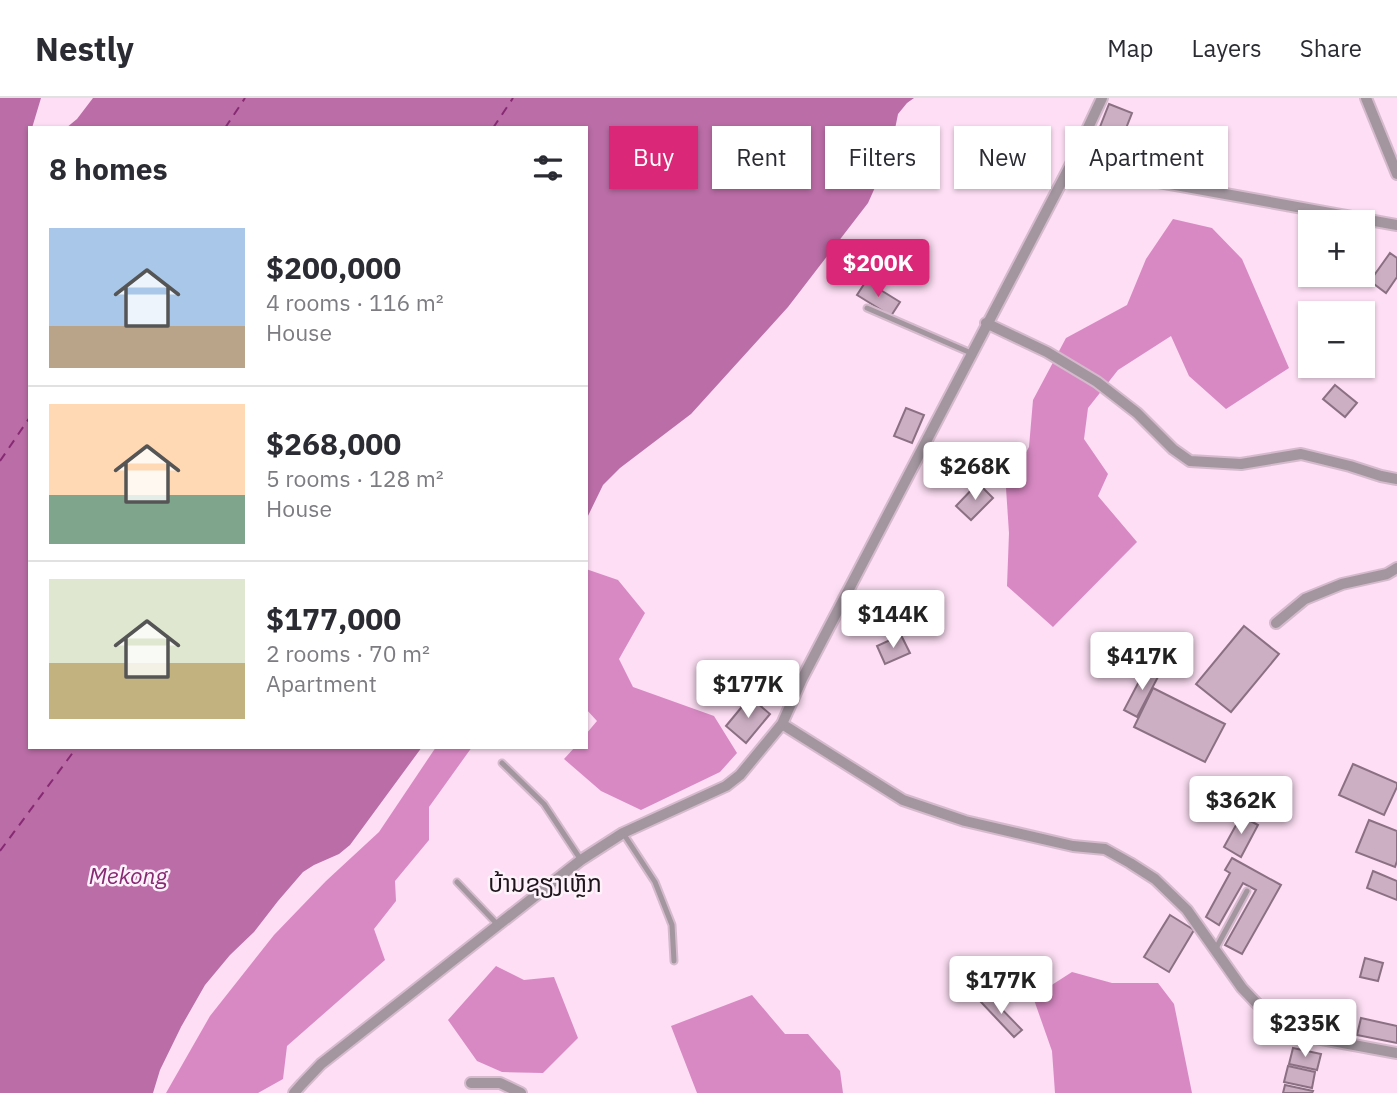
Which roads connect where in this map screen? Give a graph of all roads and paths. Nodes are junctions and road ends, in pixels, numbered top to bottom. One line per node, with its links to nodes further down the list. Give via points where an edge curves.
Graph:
1 (1102, 98): 3 (street)
2 (1366, 98): 4 (street)
3 (1089, 126)
4 (1397, 174)
5 (1065, 175): 9 (street)
6 (1197, 189): 7 (street)
7 (1397, 225)
8 (867, 308): 10 (lane)
9 (986, 323): 10 (street); 11 (street, via 1097,382 1190,461 1241,464 1301,454)
10 (971, 353): 14 (street)
11 (1397, 479)
12 (1397, 568): 13 (street, via 1305,599)
13 (1276, 623)
14 (782, 724): 16 (street, via 726,786); 21 (street, via 903,800 965,821 1105,849 1156,879 1187,910)
15 (502, 763): 17 (lane, via 544,804)
16 (623, 833): 17 (street); 22 (lane, via 655,882 672,925)
17 (582, 860): 20 (street)
18 (457, 883): 20 (lane)
19 (1247, 891): 21 (lane)
20 (499, 926): 25 (street, via 321,1065)
21 (1215, 950): 23 (street, via 1241,988 1284,1032)
22 (674, 961)
23 (1397, 1053)
24 (471, 1083): 26 (street, via 500,1083)
25 (295, 1093)
26 (521, 1093)

